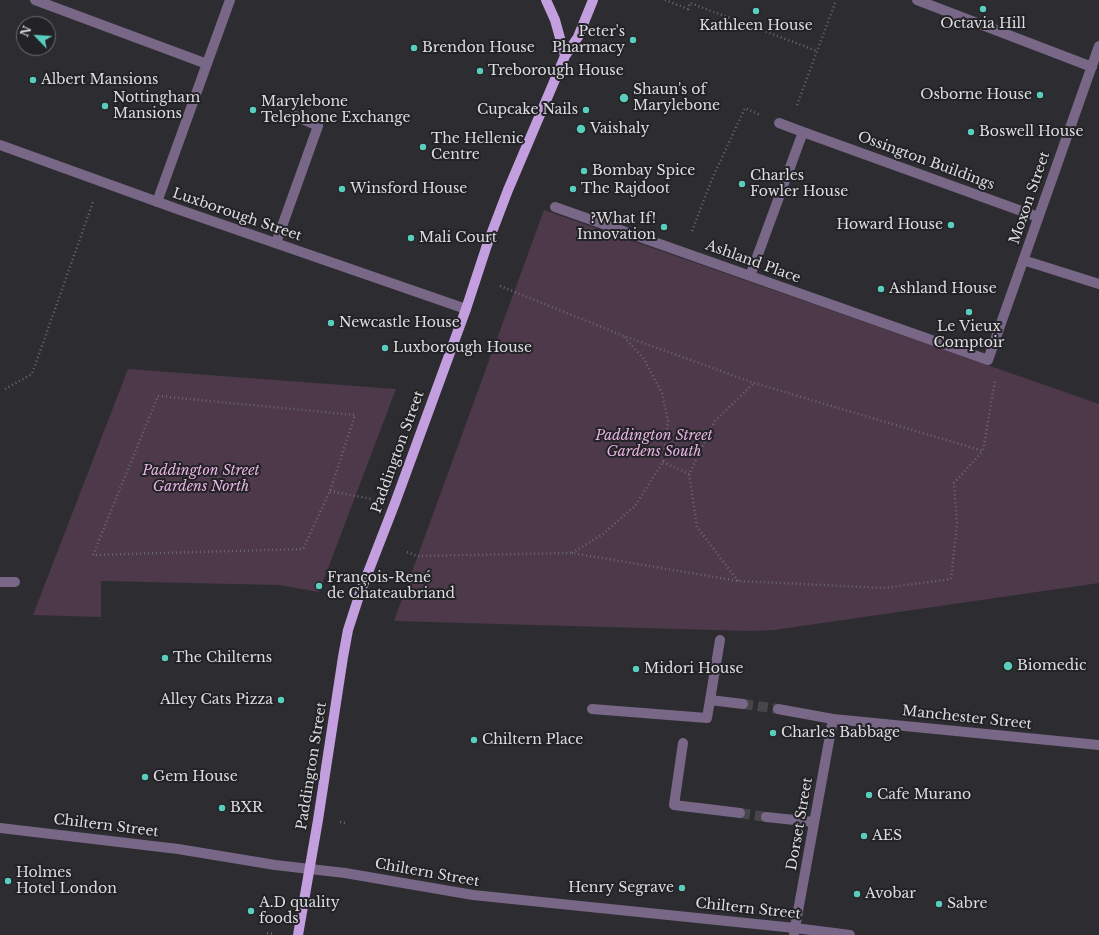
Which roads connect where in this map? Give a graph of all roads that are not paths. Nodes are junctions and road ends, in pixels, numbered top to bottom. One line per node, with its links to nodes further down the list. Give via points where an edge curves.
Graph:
1 (35, 0): 8 (street)
2 (230, 0): 8 (street)
3 (546, 0): 7 (main road, via 555,20)
4 (593, 0): 7 (main road, Paddington Street, via 578,37)
5 (917, 0): 9 (street)
6 (1099, 46): 9 (street, Moxon Street)
7 (565, 56): 21 (main road, Paddington Street, via 505,197)
8 (207, 64): 14 (street)
9 (1092, 66): 16 (street, Moxon Street)
10 (295, 116): 17 (street, via 318,126)
11 (784, 125): 12 (street, Ossington Buildings)
12 (803, 132): 16 (street, Ossington Buildings); 19 (street)
13 (0, 145): 14 (street, Luxborough Street)
14 (157, 202): 17 (street, Luxborough Street)
15 (555, 207): 19 (street, Ashland Place)
16 (1038, 217): 18 (street, Moxon Street)
17 (276, 243): 21 (street, Luxborough Street)
18 (1023, 260): 20 (street); 22 (street, Moxon Street)
19 (750, 276): 22 (street, Ashland Place)
20 (1099, 284)
21 (466, 309): 37 (main road, Paddington Street, via 348,630)
22 (988, 360)
23 (0, 582): 24 (street)
24 (15, 582)
25 (720, 640): 26 (street)
26 (710, 700): 27 (street); 28 (street, via 707,718)
27 (743, 704)
28 (592, 709)
29 (778, 709): 30 (street, Manchester Street)
30 (833, 719): 32 (street, Manchester Street); 35 (street, Dorset Street)
31 (683, 743): 33 (street, via 674,805)
32 (1099, 745)
33 (740, 813)
34 (766, 817): 35 (street)
35 (814, 822): 38 (street, Dorset Street)
36 (0, 828): 37 (street, Chiltern Street, via 178,849)
37 (310, 869): 38 (street, Chiltern Street, via 473,895); 39 (main road, Paddington Street)
38 (794, 932): 40 (street, Chiltern Street)
39 (298, 935)
40 (850, 935)

